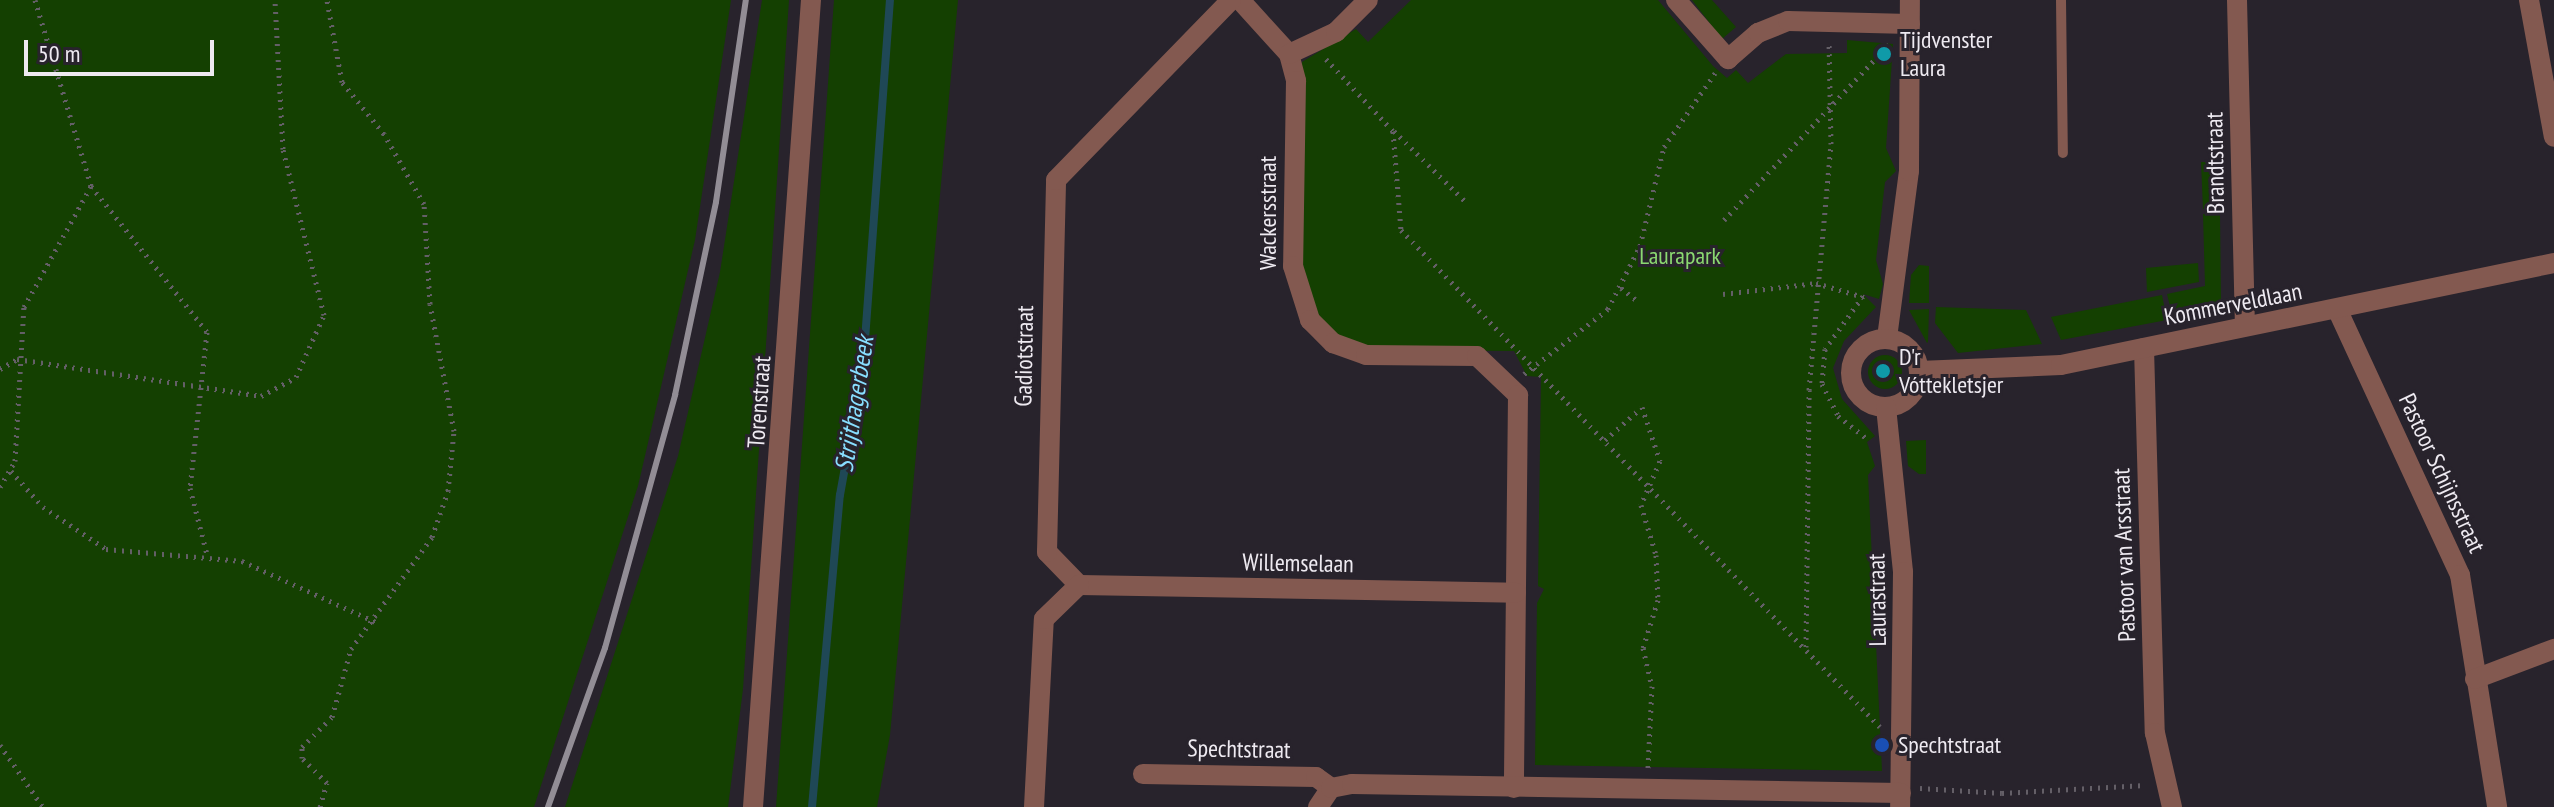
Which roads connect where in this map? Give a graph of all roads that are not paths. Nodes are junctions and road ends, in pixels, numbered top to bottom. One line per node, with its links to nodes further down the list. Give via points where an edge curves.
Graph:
1 (811, 0): 30 (street, Torenstraat)
2 (1231, 0): 21 (street, Gadiotstraat, via 1056,180 1047,552)
3 (1240, 0): 11 (street)
4 (1368, 0): 11 (street, via 1314,46)
5 (1676, 0): 10 (street, via 1728,59 1772,26)
6 (1910, 0): 10 (street)
7 (2061, 0): 13 (lane)
8 (2237, 0): 16 (street, Brandtstraat)
9 (2529, 0): 12 (street)
10 (1910, 24): 17 (street, via 1909,171)
11 (1289, 54): 22 (street, Wackersstraat, via 1296,81 1293,266 1310,320 1333,343 1366,355 1477,356 1518,395)
12 (2554, 137)
13 (2063, 153)
14 (2554, 263): 15 (street, Kommerveldlaan)
15 (2338, 311): 16 (street, Kommerveldlaan); 24 (street, Pastoor Schijnsstraat, via 2460,575)
16 (2245, 325): 18 (street, Kommerveldlaan)
17 (1887, 338): 19 (street, via 1911,350); 20 (street, via 1864,346 1851,372 1859,395)
18 (2144, 348): 19 (street, Kommerveldlaan, via 2041,368); 32 (street, Pastoor van Arsstraat, via 2160,761)
19 (1919, 371): 20 (street, via 1910,396)
20 (1886, 407): 28 (street, Laurastraat, via 1903,572)
21 (1079, 585): 22 (street, Willemselaan); 31 (street, via 1044,619)
22 (1516, 593): 27 (street, Wackersstraat)
23 (2554, 649): 24 (street)
24 (2475, 679): 33 (street, Pastoor Schijnsstraat)
25 (1143, 774): 26 (street, Spechtstraat, via 1316,777)
26 (1331, 788): 27 (street, Spechtstraat); 29 (street)
27 (1514, 788): 28 (street, Spechtstraat)
28 (1907, 796)
29 (1318, 806)
30 (753, 807)
31 (1034, 807)
32 (2172, 807)
33 (2497, 807)

